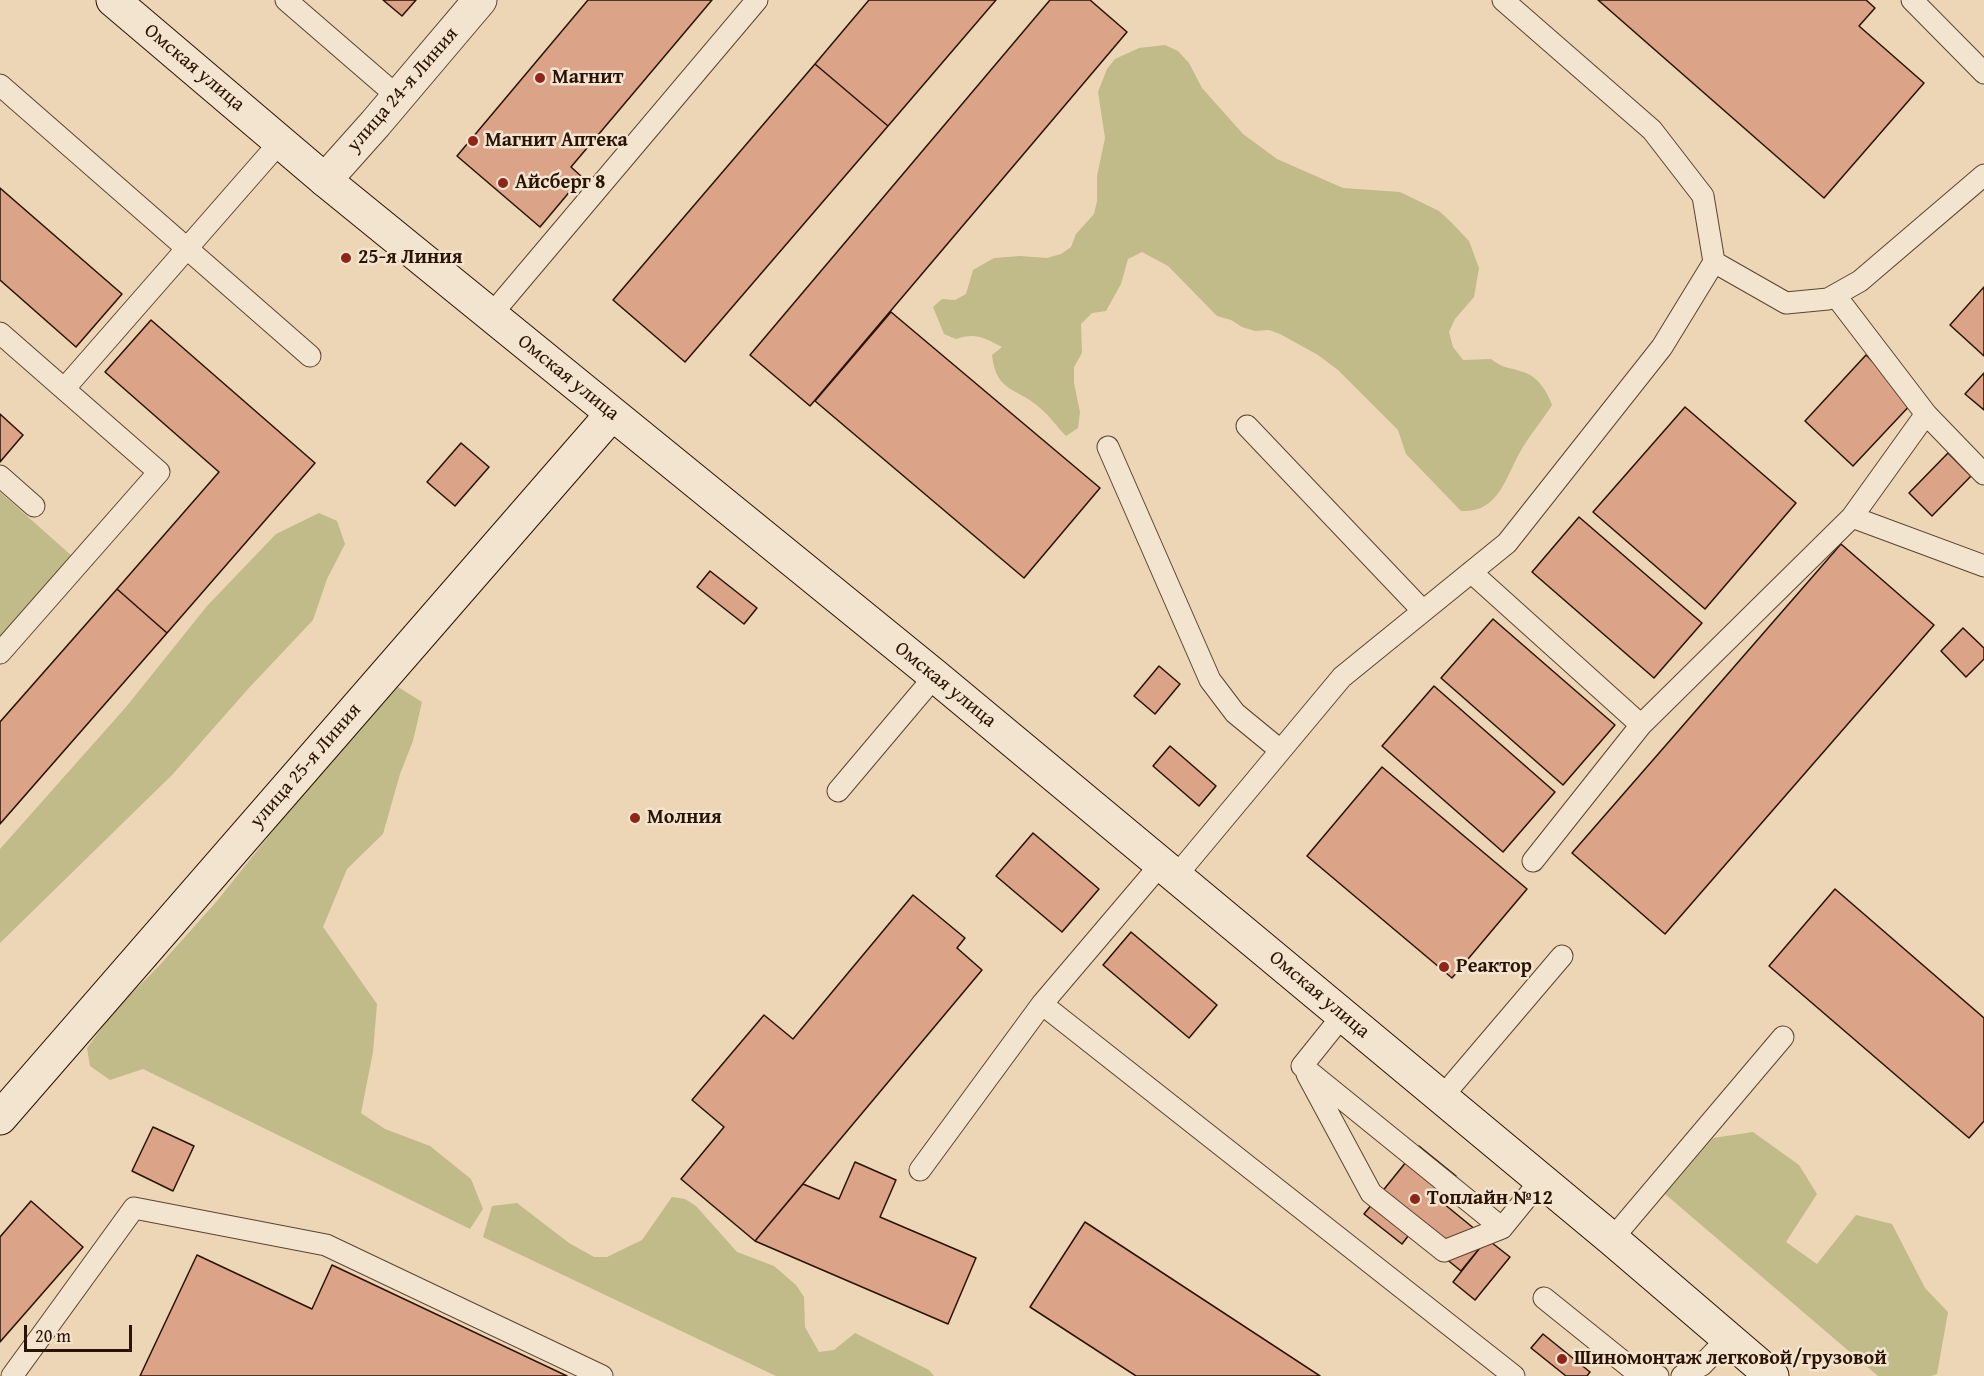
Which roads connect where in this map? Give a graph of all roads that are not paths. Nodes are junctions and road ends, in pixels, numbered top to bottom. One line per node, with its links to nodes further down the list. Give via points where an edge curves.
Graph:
1 (113, 0): 10 (street, Омская улица)
2 (286, 0): 9 (lane)
3 (480, 0): 9 (street, улица 24-я Линия)
4 (757, 0): 16 (lane)
5 (1503, 0): 14 (lane, via 1652,130 1703,196)
6 (1912, 0): 7 (lane)
7 (1984, 74)
8 (0, 85): 13 (lane)
9 (397, 96): 12 (street, улица 24-я Линия)
10 (280, 142): 12 (street, Омская улица); 13 (lane)
11 (1984, 175): 15 (lane, via 1860,281)
12 (325, 180): 16 (street, Омская улица)
13 (187, 248): 18 (lane); 19 (lane)
14 (1714, 262): 15 (lane, via 1786,303); 29 (lane, via 1662,347 1507,543)
15 (1835, 295): 21 (lane)
16 (491, 315): 20 (street, Омская улица)
17 (0, 333): 19 (lane)
18 (310, 356)
19 (64, 388): 31 (lane, via 159,472)
20 (612, 414): 32 (street, Омская улица); 44 (street, улица 25-я Линия)
21 (1926, 414): 24 (lane); 27 (lane)
22 (1247, 426): 30 (lane)
23 (1108, 447): 34 (lane, via 1210,680 1235,713)
24 (1984, 474)
25 (0, 476): 26 (lane)
26 (34, 506)
27 (1852, 518): 28 (lane); 33 (lane)
28 (1984, 566)
29 (1471, 572): 30 (lane); 33 (lane)
30 (1423, 611): 34 (lane, via 1342,677)
31 (0, 653)
32 (935, 676): 35 (lane); 37 (street, Омская улица)
33 (1641, 725): 36 (lane)
34 (1280, 750): 37 (lane)
35 (838, 790)
36 (1533, 861)
37 (1168, 870): 39 (lane); 40 (street, Омская улица)
38 (1562, 956): 43 (lane)
39 (1042, 1004): 45 (lane); 53 (lane)
40 (1343, 1016): 42 (lane); 43 (street, Омская улица)
41 (1783, 1036): 48 (lane)
42 (1302, 1066): 47 (lane); 47 (lane, via 1371,1193 1444,1251)
43 (1442, 1098): 46 (street, Омская улица)
44 (0, 1118)
45 (920, 1170)
46 (1541, 1180): 47 (lane); 48 (street, Омская улица)
47 (1502, 1228)
48 (1612, 1239): 50 (street, Омская улица)
49 (1544, 1298): 54 (lane, via 1631,1368)
50 (1728, 1338): 55 (lane, via 1702,1365); 56 (street, Омская улица)
51 (12, 1376): 52 (lane, via 134,1208 326,1245)
52 (602, 1376)
53 (1514, 1376)
54 (1658, 1376)
55 (1682, 1376)
56 (1772, 1376)

